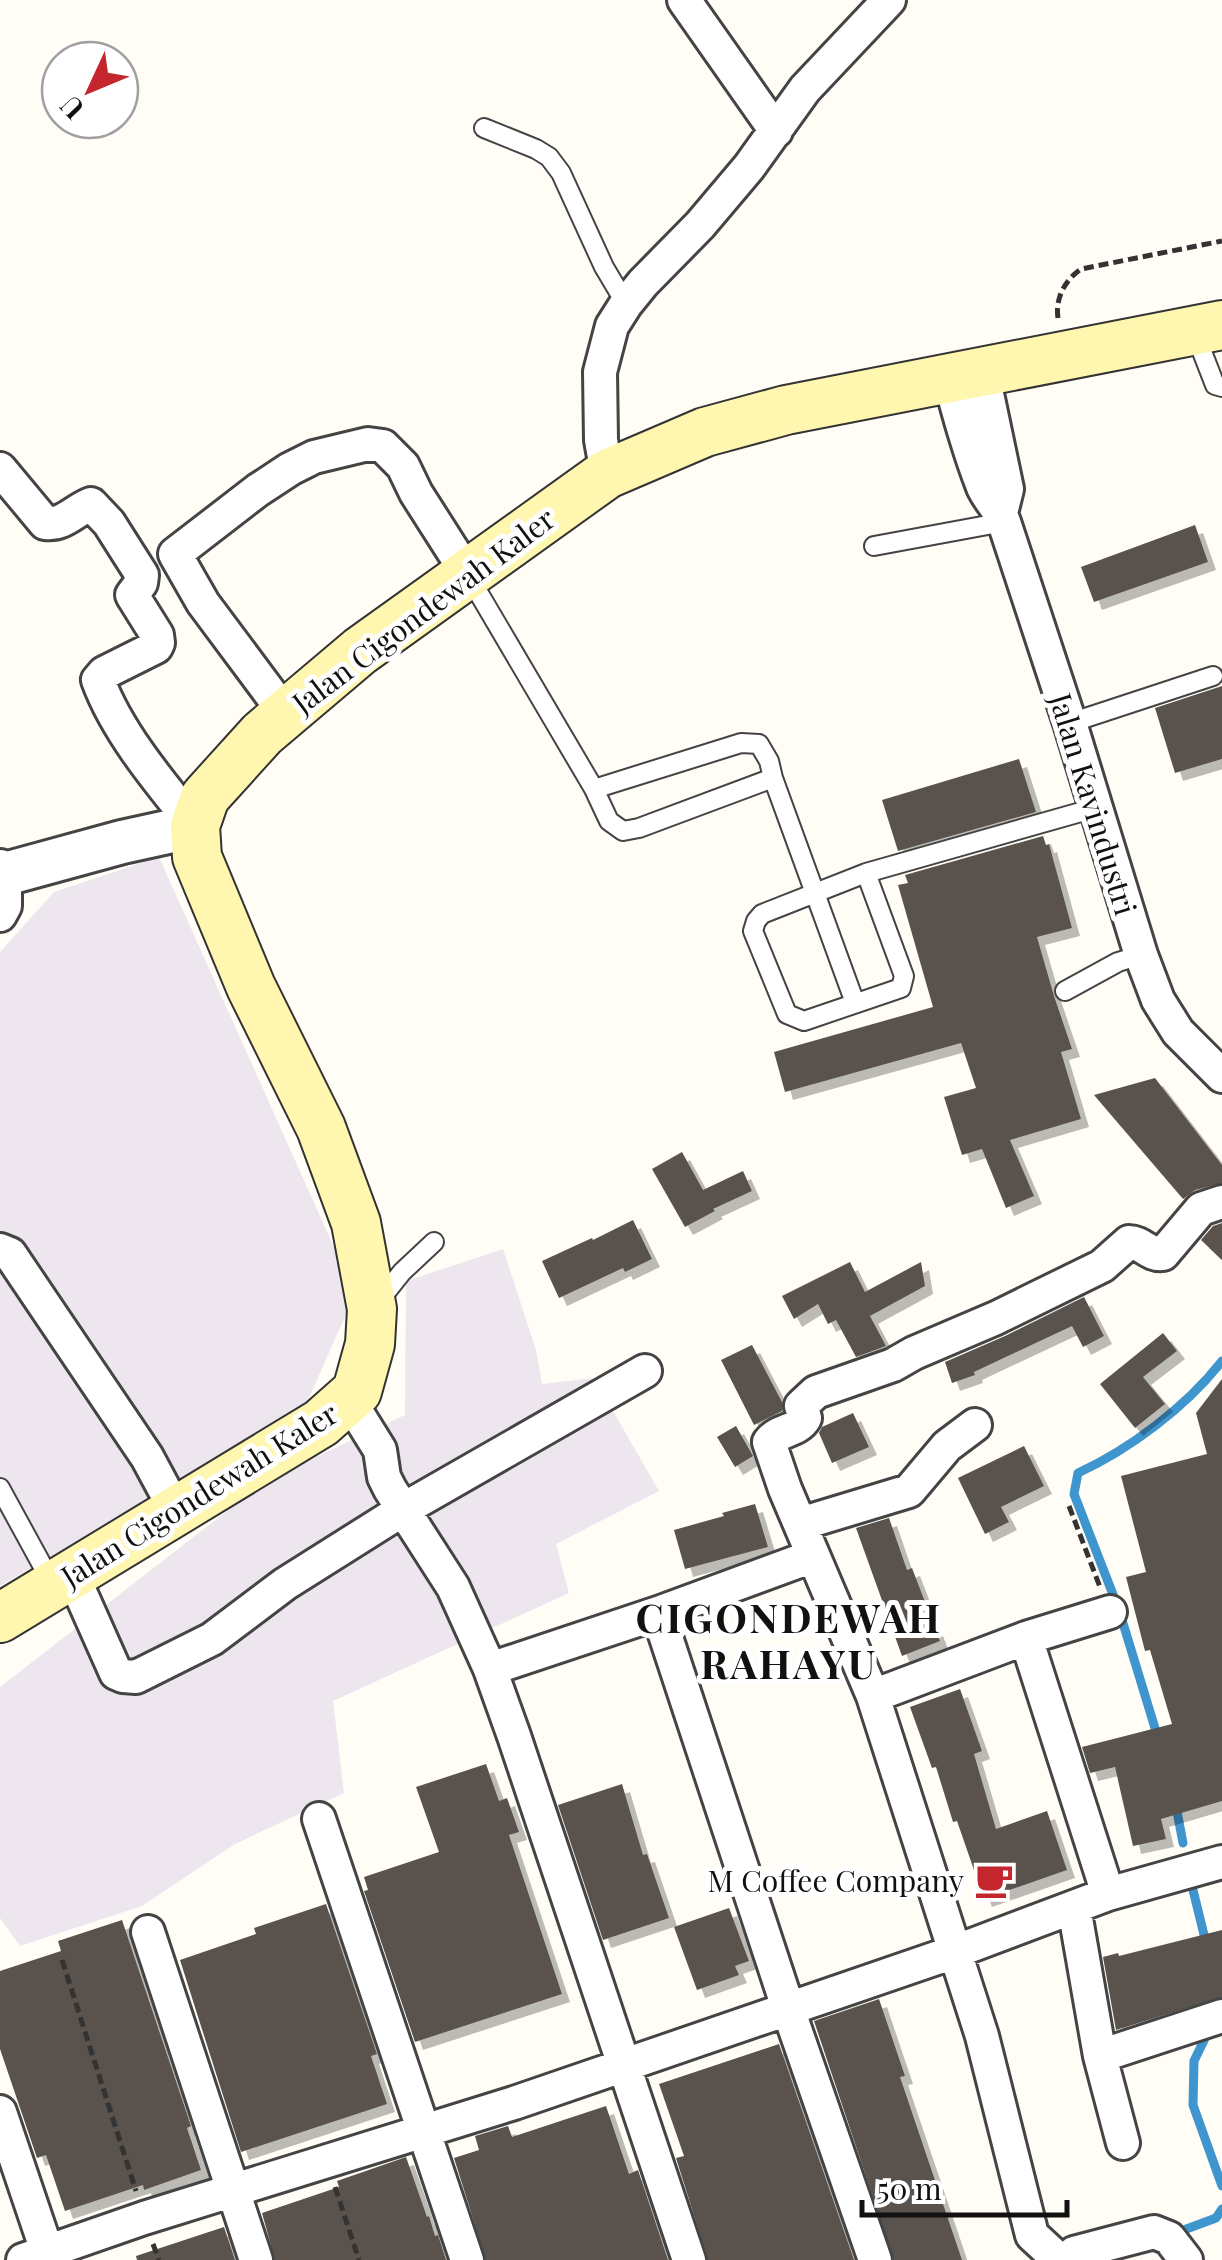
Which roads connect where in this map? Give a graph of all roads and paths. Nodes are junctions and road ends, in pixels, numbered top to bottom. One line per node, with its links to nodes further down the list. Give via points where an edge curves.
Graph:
1 (684, 0): 4 (street)
2 (889, 0): 4 (street, via 805,88)
3 (484, 128): 6 (lane, via 549,157)
4 (776, 131): 6 (street)
5 (1222, 241): 8 (path, via 1075,272 1056,311)
6 (626, 304): 12 (street, via 612,326 600,372 600,440)
7 (1208, 327): 8 (main road, Jalan Cigondewah Kaler); 10 (lane, via 1211,378)
8 (1066, 354): 9 (main road, Jalan Cigondewah Kaler)
9 (965, 374): 12 (main road, Jalan Cigondewah Kaler, via 705,432); 13 (street, Jalan Kavindustri, via 961,422 985,492)
10 (1222, 386)
11 (0, 469): 17 (street, via 45,524 91,504)
12 (608, 474): 16 (main road, Jalan Cigondewah Kaler)
13 (1002, 518): 14 (lane); 20 (street, Jalan Kavindustri)
14 (874, 546)
15 (176, 554): 16 (street, via 290,469 368,444 383,446 404,466); 17 (street); 19 (street, via 203,603)
16 (468, 574): 19 (main road, Jalan Cigondewah Kaler); 22 (lane)
17 (142, 575): 24 (street, via 132,596 157,636 156,647 98,680 130,740)
18 (1212, 676): 20 (lane)
19 (285, 713): 24 (main road, Jalan Cigondewah Kaler, via 205,797)
20 (1070, 722): 23 (street, Jalan Kavindustri)
21 (773, 778): 22 (lane, via 759,744 741,743); 22 (lane, via 623,831 608,821); 27 (lane)
22 (594, 790)
23 (1095, 808): 25 (lane); 28 (street, Jalan Kavindustri)
24 (195, 826): 26 (street, via 122,842); 35 (main road, Jalan Cigondewah Kaler, via 210,892 321,1128 356,1222)
25 (866, 873): 27 (lane); 30 (lane, via 904,976 901,988)
26 (2, 887)
27 (816, 894): 30 (lane); 30 (lane, via 762,914 753,930 787,1014 804,1020)
28 (1141, 955): 29 (lane); 31 (street, Jalan Kavindustri, via 1178,1032)
29 (1065, 991)
30 (855, 1004)
31 (1222, 1076)
32 (1222, 1202): 43 (street, via 1201,1209 1163,1254 1127,1243 1102,1266 1041,1297 893,1365 816,1392 801,1406 803,1422 769,1442)
33 (434, 1242): 35 (lane)
34 (0, 1250): 42 (street, via 10,1254)
35 (372, 1310): 37 (main road, Jalan Cigondewah Kaler, via 362,1379)
36 (644, 1371): 41 (street)
37 (350, 1400): 41 (street); 42 (main road, Jalan Cigondewah Kaler)
38 (975, 1425): 43 (street, via 909,1491)
39 (0, 1488): 45 (lane)
40 (1069, 1506): 46 (path)
41 (404, 1509): 45 (street, via 212,1639 136,1677 116,1673); 50 (street, via 453,1587)
42 (176, 1510): 45 (main road, Jalan Cigondewah Kaler)
43 (800, 1524): 44 (street)
44 (814, 1556): 47 (street); 51 (street)
45 (63, 1579): 48 (main road, Jalan Cigondewah Kaler)
46 (1110, 1612): 49 (street)
47 (658, 1613): 50 (street); 59 (street)
48 (0, 1618)
49 (1026, 1638): 51 (street); 54 (street)
50 (490, 1670): 62 (street)
51 (873, 1696): 57 (street)
52 (319, 1820): 64 (street)
53 (1222, 1862): 54 (street)
54 (1108, 1894): 55 (street)
55 (1074, 1907): 57 (street); 61 (street)
56 (148, 1932): 67 (street)
57 (954, 1952): 59 (street); 75 (street, via 1032,2235)
58 (62, 1960): 68 (path)
59 (788, 2007): 62 (street); 74 (street)
60 (1215, 2018): 61 (street)
61 (1100, 2056): 65 (street)
62 (623, 2065): 64 (street); 73 (street)
63 (0, 2112): 69 (street)
64 (422, 2132): 66 (street); 72 (street)
65 (1123, 2142)
66 (326, 2162): 67 (street); 71 (path)
67 (233, 2191): 68 (street); 70 (street)
68 (144, 2218): 69 (street)
69 (40, 2257)
70 (256, 2260)
71 (359, 2260)
72 (467, 2260)
73 (688, 2260)
74 (875, 2260)
75 (1058, 2260)
76 (1067, 2260): 77 (street, via 1154,2232 1169,2238)
77 (1186, 2260)

